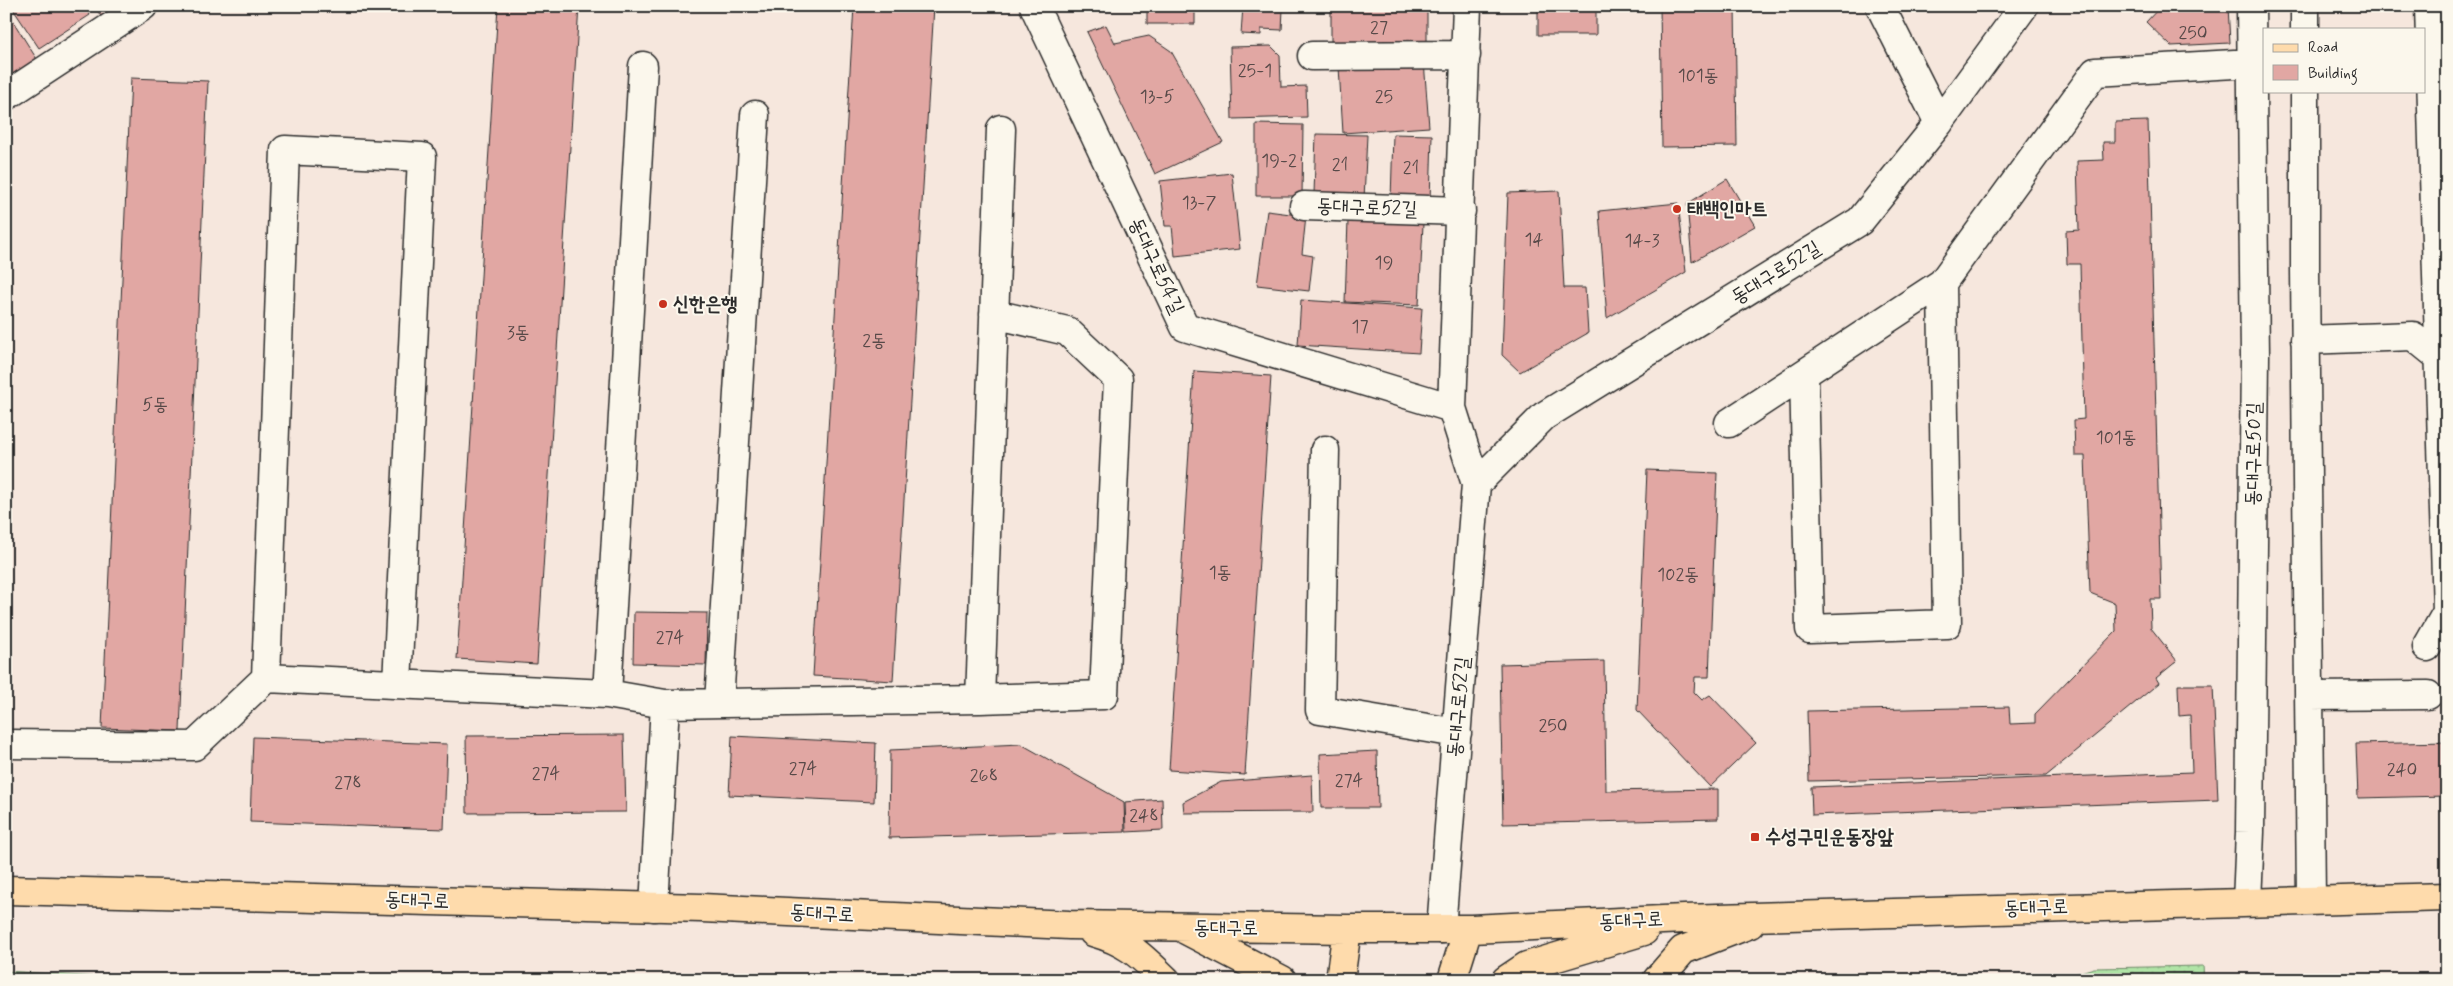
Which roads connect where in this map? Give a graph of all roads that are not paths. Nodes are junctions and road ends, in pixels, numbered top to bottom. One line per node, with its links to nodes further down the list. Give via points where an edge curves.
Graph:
1 (1034, 6): 28 (street, 동대구로54길, via 1185,327)
2 (1467, 6): 10 (street, 동대구로52길)
3 (1880, 6): 17 (street)
4 (2024, 6): 17 (street, 동대구로52길)
5 (2251, 6): 12 (street, 동대구로50길)
6 (2305, 6): 9 (street)
7 (2430, 6): 22 (street)
8 (139, 8): 15 (street)
9 (2305, 28)
10 (1466, 55): 11 (street); 20 (street, 동대구로52길)
11 (1312, 56)
12 (2252, 62): 21 (street, via 2095,72); 47 (street, 동대구로50길, via 2255,356)
13 (643, 66): 36 (street)
14 (2305, 92): 25 (street)
15 (6, 96)
16 (755, 115): 40 (street)
17 (1940, 123): 31 (street, 동대구로52길, via 1860,221 1544,416)
18 (1001, 129): 23 (street)
19 (1304, 206): 20 (street, 동대구로52길)
20 (1461, 210): 28 (street, 동대구로52길)
21 (1942, 282): 27 (street); 27 (street, via 1947,624 1810,629)
22 (2442, 313): 24 (street); 26 (street)
23 (994, 314): 39 (street); 39 (street, via 1067,331 1118,379 1104,695)
24 (2413, 336): 25 (street); 26 (street)
25 (2305, 340): 38 (street)
26 (2443, 357): 32 (street)
27 (1804, 374): 29 (street)
28 (1452, 408): 31 (street, 동대구로52길)
29 (1729, 423)
30 (1326, 450): 42 (street, via 1320,710)
31 (1476, 484): 42 (street, 동대구로52길)
32 (2446, 612): 33 (street)
33 (2428, 647)
34 (266, 678): 35 (street); 35 (street, via 285,150 422,157); 43 (street, via 194,746)
35 (398, 684): 36 (street)
36 (607, 694): 41 (street)
37 (2428, 694): 38 (street)
38 (2310, 696): 46 (street)
39 (980, 699): 40 (street)
40 (719, 703): 41 (street)
41 (665, 704): 48 (street)
42 (1457, 733): 54 (street, 동대구로52길)
43 (6, 744)
44 (6, 890): 48 (main road, 동대구로)
45 (2447, 897): 46 (main road, 동대구로)
46 (2311, 900): 47 (main road, 동대구로)
47 (2247, 902): 49 (main road, 동대구로)
48 (654, 907): 51 (main road, 동대구로)
49 (1768, 916): 50 (main road, 동대구로); 61 (main road, via 1683,950)
50 (1684, 919): 55 (main road, 동대구로); 60 (main road, via 1528,966)
51 (1069, 925): 52 (main road, 동대구로); 56 (main road, via 1116,939 1140,955)
52 (1183, 928): 53 (main road, 동대구로); 57 (main road)
53 (1347, 929): 54 (main road, 동대구로); 58 (main road)
54 (1441, 929): 55 (main road, 동대구로)
55 (1468, 929): 59 (main road)
56 (1166, 980)
57 (1282, 980)
58 (1340, 980)
59 (1452, 980)
60 (1506, 980)
61 (1657, 980)

